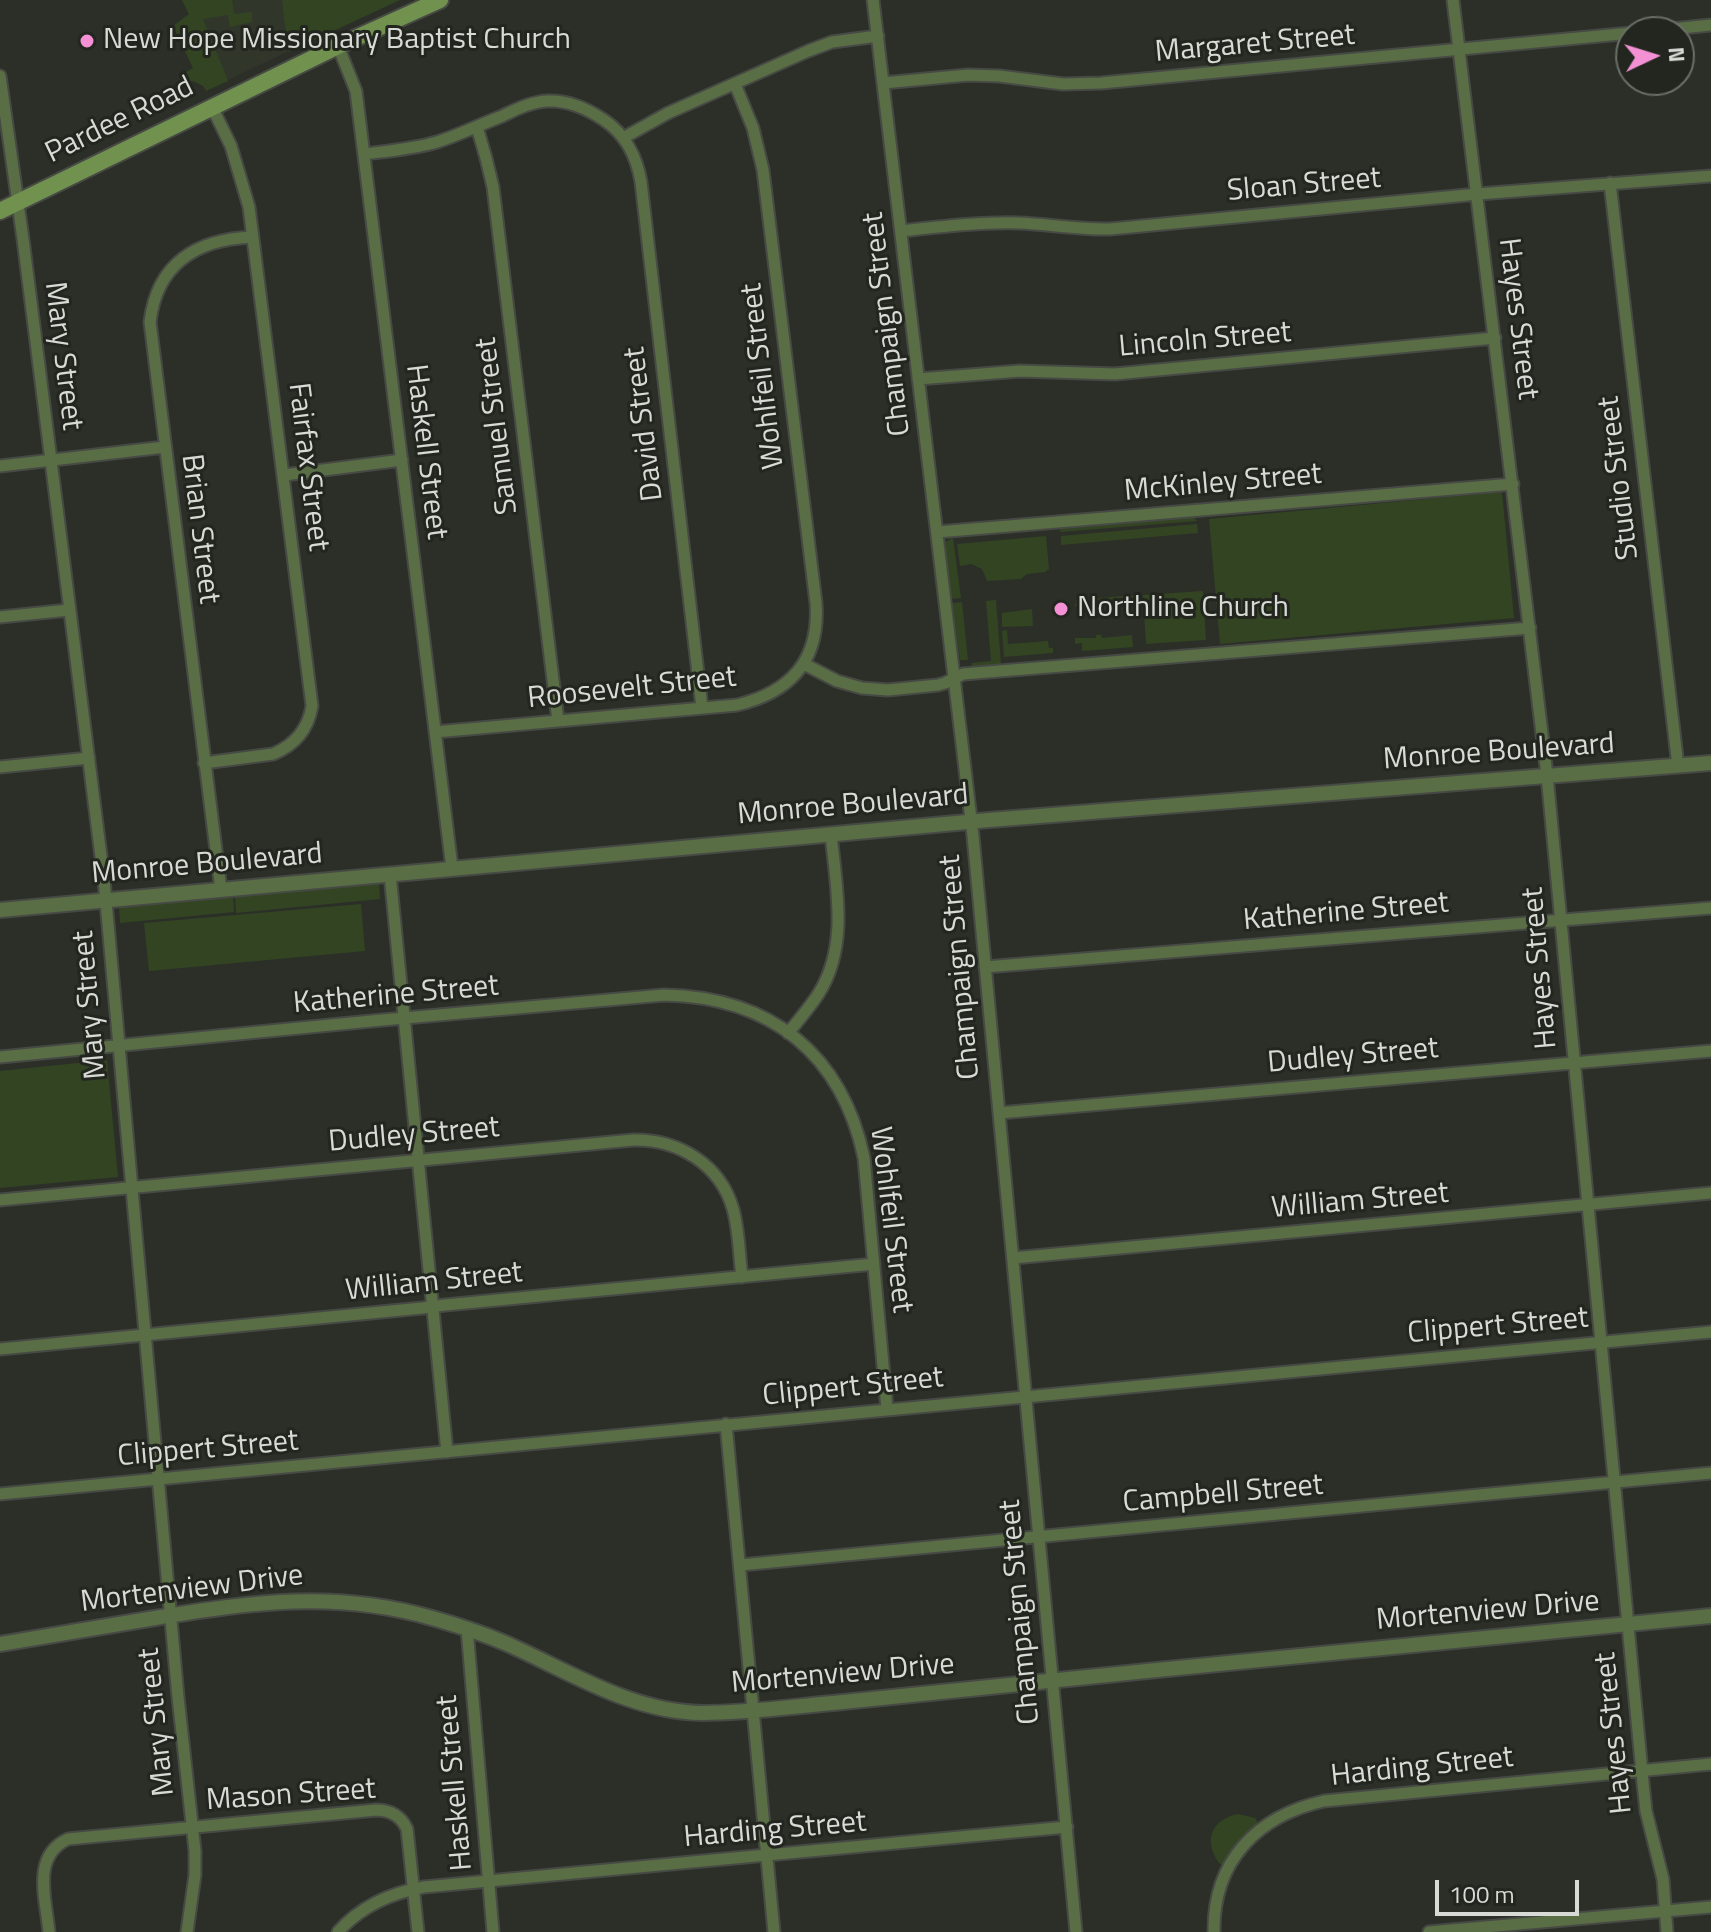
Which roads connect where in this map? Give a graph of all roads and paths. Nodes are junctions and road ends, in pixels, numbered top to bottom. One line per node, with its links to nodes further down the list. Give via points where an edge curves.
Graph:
1 (440, 0): 6 (main road, Pardee Road)
2 (873, 0): 5 (street, Champaign Street)
3 (1453, 0): 7 (street, Hayes Street)
4 (1615, 35): 7 (street, Margaret Street)
5 (878, 36): 9 (street, Champaign Street); 10 (street, via 832,42)
6 (338, 46): 11 (main road, Pardee Road); 14 (street, Haskell Street, via 356,91)
7 (1459, 50): 9 (street, Margaret Street, via 1101,83 968,75); 17 (street, Hayes Street)
8 (0, 76): 18 (street, Mary Street)
9 (883, 83): 20 (street, Champaign Street)
10 (735, 84): 13 (street); 34 (street, Wohlfeil Street, via 763,170 816,603 814,638)
11 (212, 107): 18 (main road, Pardee Road); 21 (street, Fairfax Street, via 241,176)
12 (477, 127): 13 (street, via 546,101 592,112); 14 (street, via 433,143); 37 (street, Samuel Street, via 493,187)
13 (623, 138): 36 (street, David Street, via 641,182)
14 (364, 154): 25 (street, Haskell Street)
15 (1711, 176): 16 (street, Sloan Street)
16 (1610, 183): 17 (street, Sloan Street); 42 (street, Studio Street)
17 (1478, 194): 20 (street, Sloan Street, via 1110,229 999,223); 22 (street, Hayes Street)
18 (17, 203): 19 (main road, Pardee Road); 26 (street, Mary Street)
19 (0, 211)
20 (901, 231): 23 (street, Champaign Street)
21 (253, 237): 24 (street, Brian Street, via 195,249 171,269 157,292 150,332); 28 (street, Fairfax Street)
22 (1495, 338): 23 (street, Lincoln Street, via 1115,374 1020,371); 29 (street, Hayes Street)
23 (918, 379): 30 (street, Champaign Street)
24 (165, 447): 26 (street); 40 (street, Brian Street)
25 (402, 460): 28 (street); 38 (street, Haskell Street)
26 (51, 461): 27 (street); 31 (street, Mary Street)
27 (0, 466)
28 (284, 475): 40 (street, Fairfax Street, via 310,715 300,736 281,751)
29 (1513, 484): 30 (street, McKinley Street); 33 (street, Hayes Street)
30 (937, 532): 35 (street, Champaign Street)
31 (69, 610): 32 (street); 39 (street, Mary Street)
32 (0, 617)
33 (1530, 628): 35 (street); 44 (street, Hayes Street)
34 (804, 664): 35 (street, via 862,688 938,685); 36 (street, Roosevelt Street, via 760,699)
35 (954, 678): 45 (street, Champaign Street)
36 (702, 708): 37 (street, Roosevelt Street)
37 (558, 721): 38 (street, Roosevelt Street)
38 (435, 732): 47 (street, Haskell Street)
39 (89, 758): 43 (street); 50 (street, Mary Street)
40 (204, 763): 49 (street, Brian Street)
41 (1711, 763): 42 (street, Monroe Boulevard)
42 (1678, 766): 44 (street, Monroe Boulevard)
43 (0, 767)
44 (1547, 775): 45 (street, Monroe Boulevard); 53 (street, Hayes Street)
45 (971, 822): 46 (street, Monroe Boulevard); 54 (street, Champaign Street)
46 (831, 834): 47 (street, Monroe Boulevard); 56 (street, via 838,907 832,964 820,991)
47 (452, 868): 48 (street, Monroe Boulevard)
48 (390, 874): 49 (street, Monroe Boulevard); 55 (street)
49 (221, 890): 50 (street, Monroe Boulevard)
50 (106, 900): 52 (street, Monroe Boulevard); 57 (street, Mary Street)
51 (1711, 908): 53 (street, Katherine Street)
52 (0, 910)
53 (1561, 920): 54 (street, Katherine Street); 60 (street, Hayes Street)
54 (985, 967): 61 (street, Champaign Street)
55 (404, 1019): 56 (street, Katherine Street, via 664,995 719,1000); 57 (street, Katherine Street); 62 (street)
56 (788, 1033): 68 (street, Wohlfeil Street, via 826,1070 853,1117 864,1158)
57 (119, 1046): 59 (street, Katherine Street); 63 (street, Mary Street)
58 (1711, 1051): 60 (street, Dudley Street)
59 (0, 1057)
60 (1574, 1062): 61 (street, Dudley Street); 66 (street, Hayes Street)
61 (999, 1113): 67 (street, Champaign Street)
62 (418, 1160): 63 (street, Dudley Street); 69 (street, Dudley Street, via 633,1140 672,1145 703,1163 726,1190); 70 (street)
63 (132, 1187): 65 (street, Dudley Street); 72 (street, Mary Street)
64 (1711, 1193): 66 (street, William Street)
65 (0, 1200)
66 (1587, 1204): 67 (street, William Street); 73 (street, Hayes Street)
67 (1013, 1258): 75 (street, Champaign Street)
68 (874, 1264): 69 (street, William Street); 76 (street, Wohlfeil Street)
69 (742, 1277): 70 (street, William Street)
70 (432, 1306): 72 (street, William Street); 78 (street)
71 (1711, 1332): 73 (street, Clippert Street)
72 (147, 1336): 74 (street, William Street); 80 (street, Mary Street)
73 (1600, 1342): 75 (street, Clippert Street); 81 (street, Hayes Street)
74 (0, 1349)
75 (1025, 1395): 76 (street, Clippert Street); 83 (street, Champaign Street)
76 (887, 1409): 77 (street, Clippert Street)
77 (726, 1424): 78 (street, Clippert Street); 84 (street)
78 (447, 1452): 80 (street, Clippert Street)
79 (1711, 1473): 81 (street, Campbell Street)
80 (158, 1479): 82 (street, Clippert Street); 85 (street, Mary Street)
81 (1614, 1482): 83 (street, Campbell Street); 87 (street, Hayes Street)
82 (0, 1494)
83 (1038, 1537): 84 (street, Campbell Street); 90 (street, Champaign Street)
84 (740, 1565): 91 (street)
85 (171, 1615): 88 (street, Mortenview Drive, via 318,1600 389,1608); 89 (street, Mortenview Drive); 94 (street, Mary Street)
86 (1711, 1616): 87 (street, Mortenview Drive)
87 (1627, 1625): 90 (street, Mortenview Drive); 93 (street, Hayes Street)
88 (467, 1629): 91 (street, Mortenview Drive, via 651,1706 681,1712); 97 (street, Haskell Street)
89 (0, 1644)
90 (1051, 1681): 91 (street, Mortenview Drive); 95 (street, Champaign Street)
91 (752, 1710): 96 (street)
92 (1711, 1764): 93 (street, Harding Street)
93 (1641, 1770): 100 (street, Hayes Street); 108 (street, Harding Street, via 1304,1805 1265,1825 1236,1854 1219,1891)
94 (193, 1827): 98 (street, Mason Street, via 387,1811 407,1829); 101 (street, Mason Street, via 59,1843 44,1869); 102 (street, Mary Street, via 195,1875)
95 (1067, 1827): 96 (street, Harding Street); 107 (street, Champaign Street)
96 (767, 1856): 97 (street, Harding Street); 106 (street)
97 (488, 1881): 98 (street, Harding Street); 105 (street, Haskell Street)
98 (414, 1889): 103 (street, Harding Street, via 378,1901); 104 (street)
99 (1711, 1907): 100 (street)
100 (1666, 1910): 109 (street); 110 (street, Hayes Street)
101 (49, 1932)
102 (187, 1932)
103 (338, 1932)
104 (418, 1932)
105 (493, 1932)
106 (774, 1932)
107 (1076, 1932)
108 (1214, 1932)
109 (1429, 1932)
110 (1667, 1932)

